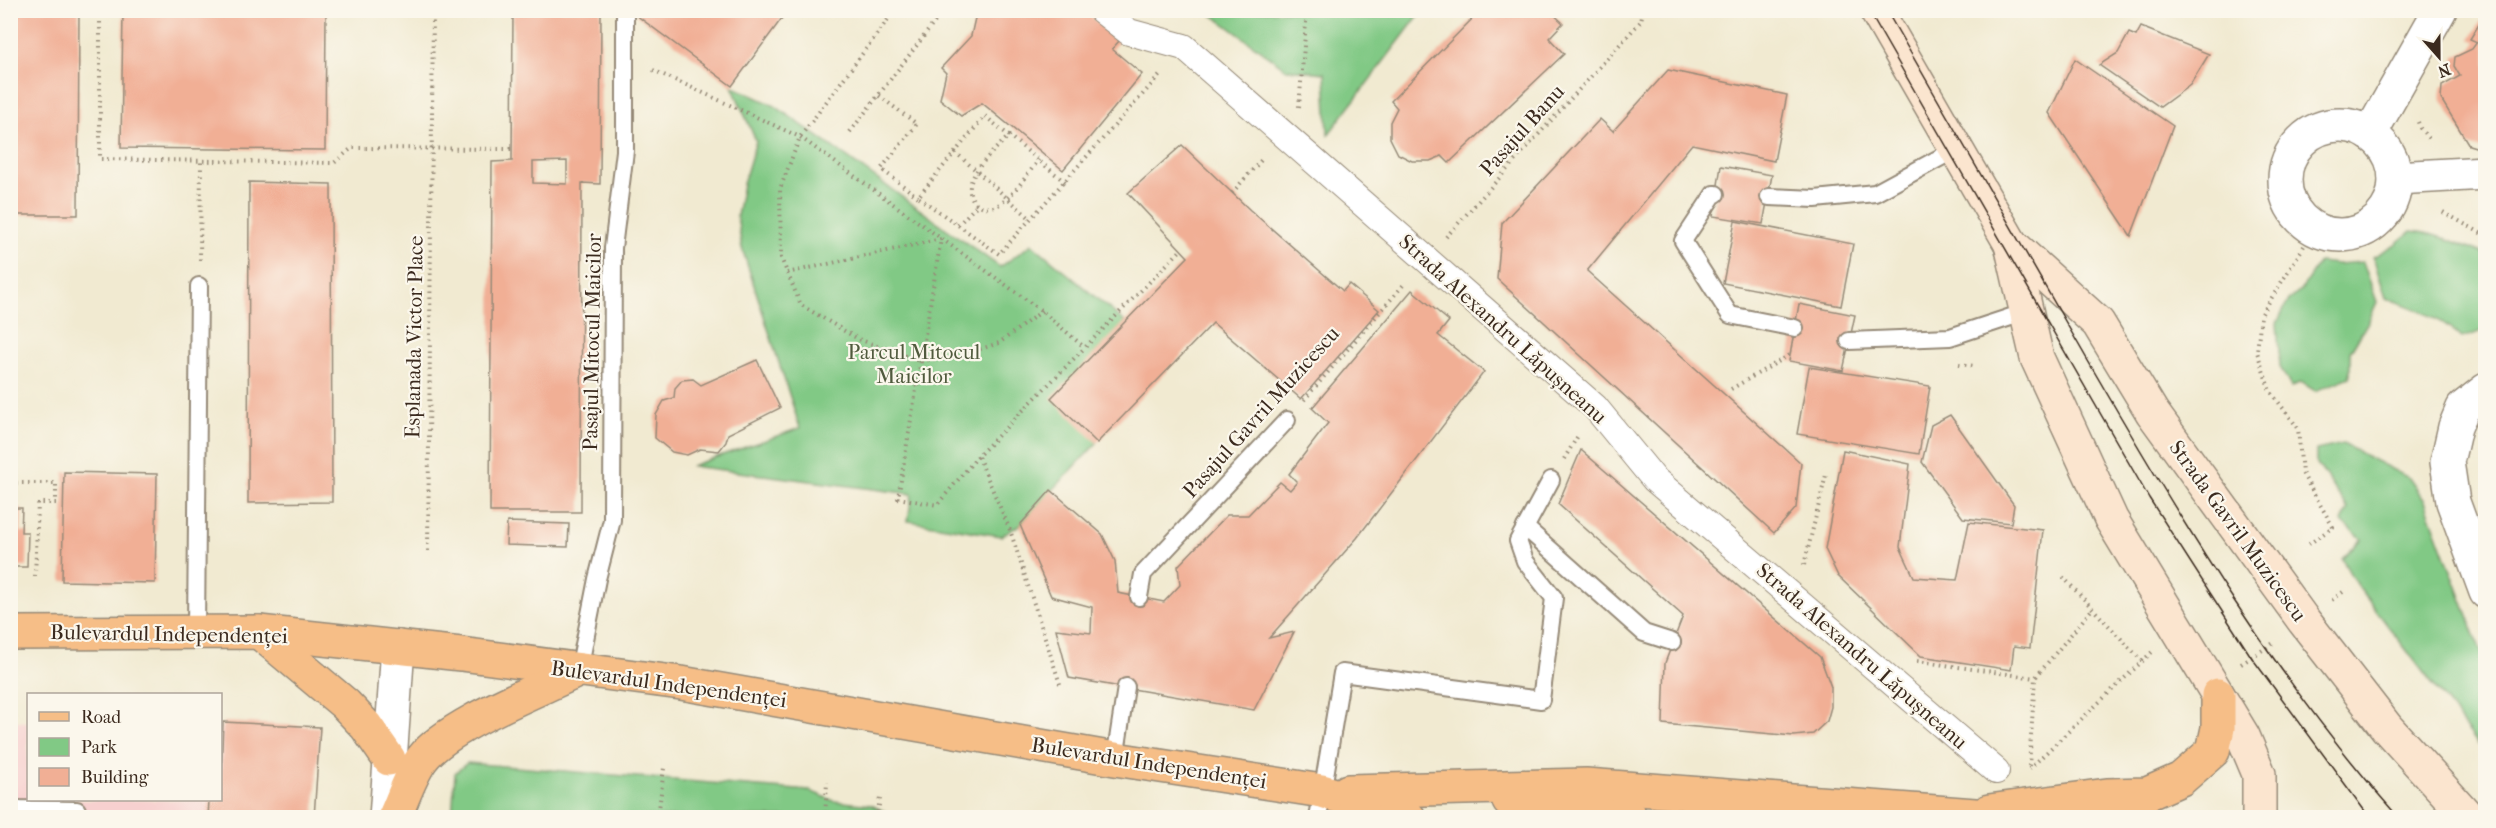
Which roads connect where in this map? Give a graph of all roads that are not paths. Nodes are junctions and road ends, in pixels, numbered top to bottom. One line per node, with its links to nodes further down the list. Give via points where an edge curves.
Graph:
1 (625, 10): 27 (lane, Pasajul Mitocul Maicilor, via 625,151 613,248 612,520)
2 (1101, 10): 32 (street, Strada Alexandru Lăpușneanu, via 1129,32 1184,47 1595,407 1654,479)
3 (1876, 10): 6 (main road, Strada Gavril Muzicescu)
4 (2440, 10): 5 (street)
5 (2370, 134): 8 (street, via 2388,153); 8 (street, via 2353,126 2335,125 2302,140 2285,171 2291,207 2318,231 2354,233 2371,226 2384,213)
6 (1956, 149): 10 (lane, via 1875,193 1815,199); 11 (main road, Strada Gavril Muzicescu)
7 (2486, 173): 8 (street)
8 (2395, 178)
9 (1716, 194): 14 (lane, via 1683,240 1730,315)
10 (1768, 197)
11 (2011, 244): 13 (main road, Strada Gavril Muzicescu); 44 (main road, Strada Gavril Muzicescu, via 2098,323 2152,412 2304,621 2387,728)
12 (199, 286): 22 (lane)
13 (2026, 312): 15 (lane, via 1950,337); 29 (main road, Strada Gavril Muzicescu, via 2037,358 2111,519)
14 (1795, 328)
15 (1849, 341)
16 (2486, 390): 20 (street, via 2463,408 2447,462 2453,502)
17 (1287, 420): 21 (lane, Pasajul Gavril Muzicescu, via 1143,574)
18 (1551, 480): 19 (lane)
19 (1525, 527): 25 (lane, via 1644,633); 34 (lane, via 1518,541 1525,561 1554,598 1541,700 1342,673)
20 (2486, 592)
21 (1139, 597)
22 (196, 632): 23 (main road, Bulevardul Independenței); 24 (main road, Bulevardul Independenței)
23 (259, 632): 26 (main road, Bulevardul Independenței); 30 (main road, via 345,704)
24 (10, 633)
25 (1672, 642)
26 (398, 647): 27 (main road, Bulevardul Independenței); 30 (street)
27 (579, 670): 31 (main road, Bulevardul Independenței, via 681,683); 39 (main road, via 439,741 421,760)
28 (1126, 687): 31 (lane)
29 (2215, 689): 36 (main road, via 2218,728 2213,751 2181,779 2147,794 2107,795); 43 (main road, Strada Gavril Muzicescu, via 2243,736 2259,774)
30 (389, 759): 38 (street)
31 (1115, 759): 34 (main road, Bulevardul Independenței)
32 (1996, 771)
33 (1437, 788): 34 (main road, Bulevardul Independenței); 36 (main road, via 1586,785); 41 (main road, via 1578,813)
34 (1335, 807): 40 (main road, Bulevardul Independenței)
35 (10, 809): 37 (lane, via 76,810)
36 (1968, 814): 42 (main road)
37 (76, 818)
38 (386, 818)
39 (394, 818)
40 (1409, 818)
41 (1631, 818)
42 (2014, 818)
43 (2259, 818)
44 (2469, 818)

